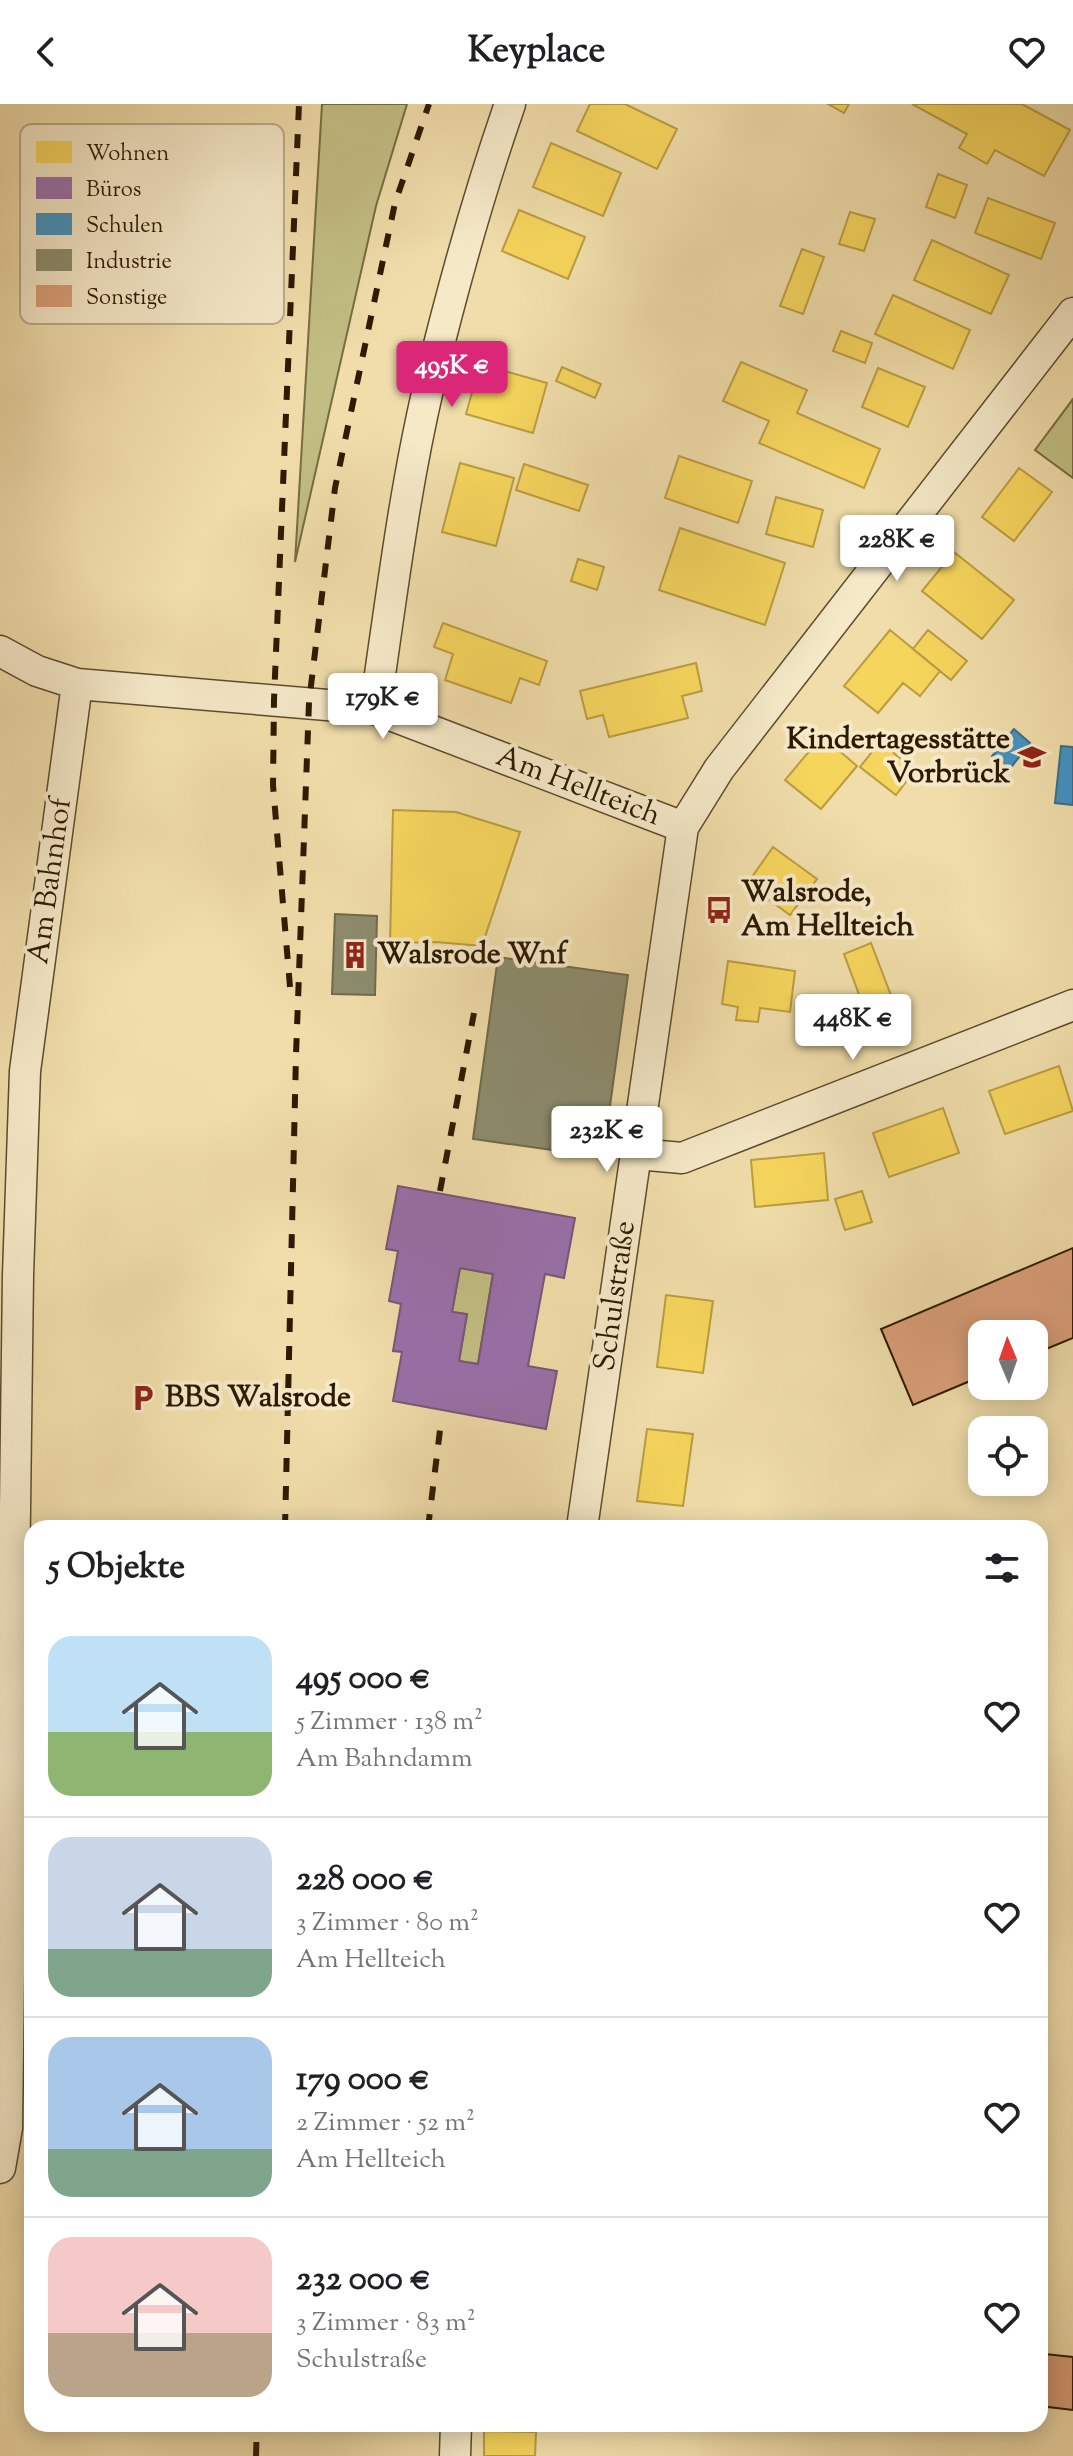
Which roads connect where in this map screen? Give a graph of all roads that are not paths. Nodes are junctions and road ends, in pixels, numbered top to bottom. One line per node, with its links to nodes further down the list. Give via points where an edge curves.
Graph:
1 (510, 104): 5 (street, via 429,386)
2 (1073, 313): 6 (street, Am Hellteich, via 719,769)
3 (0, 651): 4 (street)
4 (77, 684): 5 (street, Am Hellteich); 9 (street, Am Bahnhof, via 25,1071)
5 (375, 709): 6 (street, Am Hellteich)
6 (683, 827): 8 (street, Schulstraße)
7 (1073, 1005): 8 (street, via 682,1158)
8 (637, 1154): 10 (street, Schulstraße)
9 (9, 1274): 11 (street, Am Bahnhof, via 7,2128)
10 (583, 1520)
11 (0, 2168)
12 (456, 2432): 13 (street)
13 (455, 2456)

